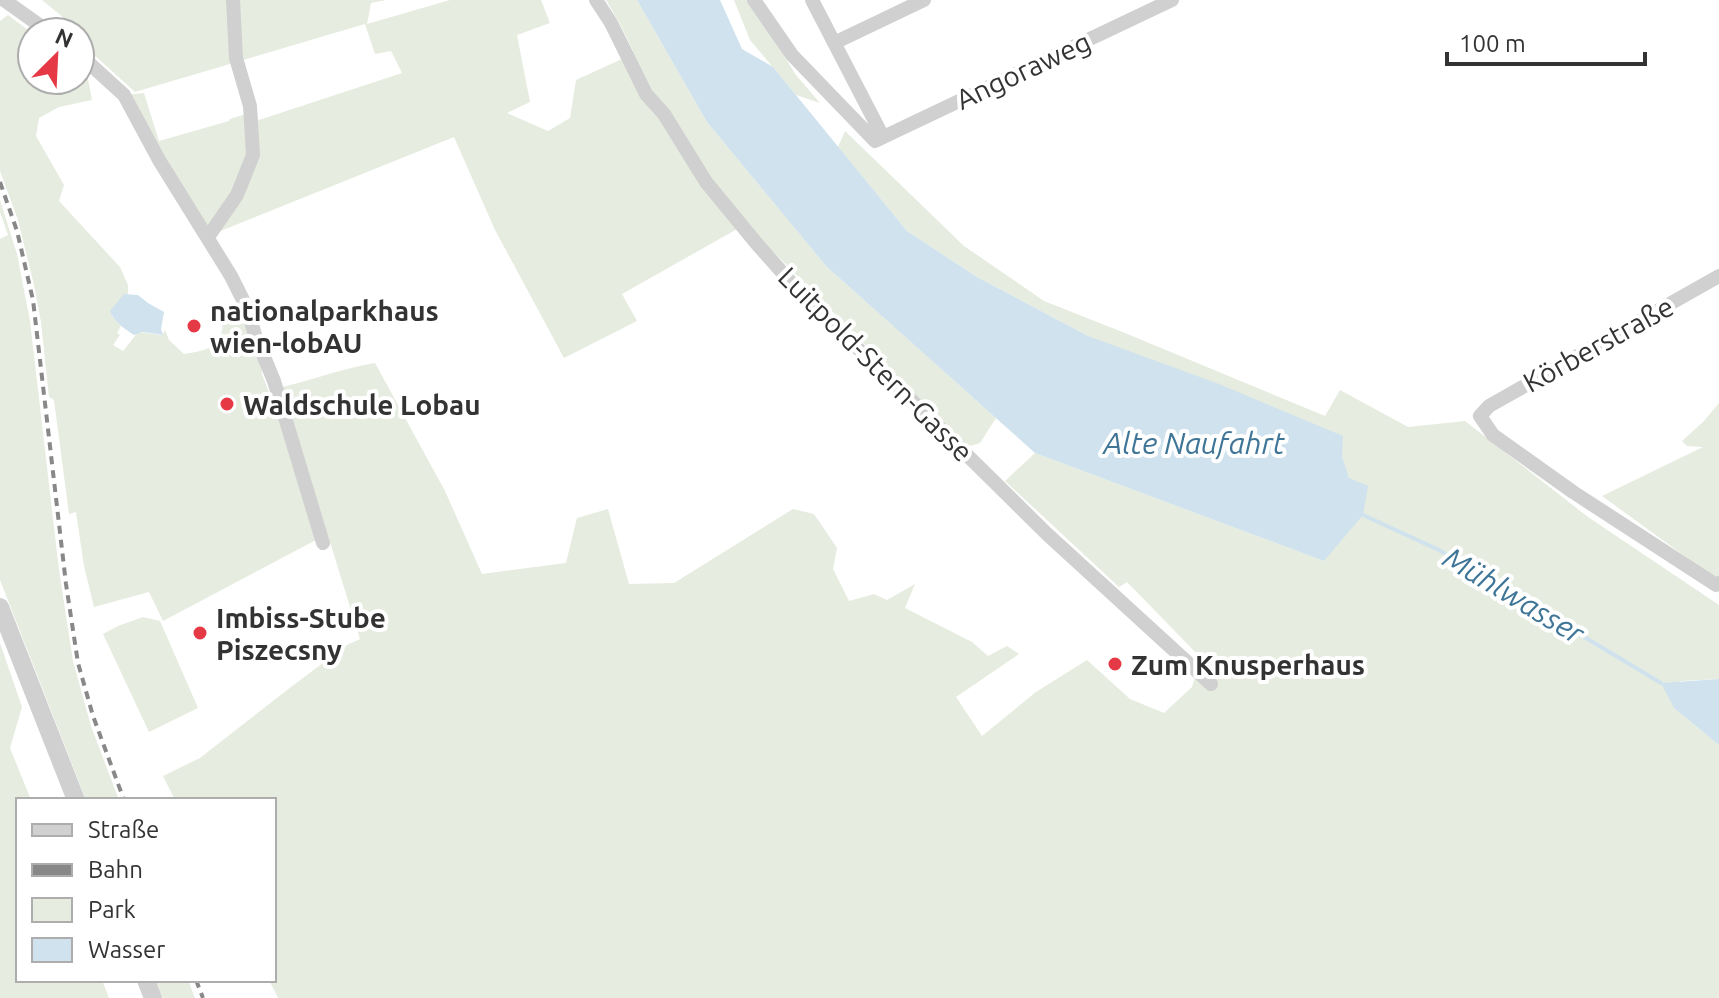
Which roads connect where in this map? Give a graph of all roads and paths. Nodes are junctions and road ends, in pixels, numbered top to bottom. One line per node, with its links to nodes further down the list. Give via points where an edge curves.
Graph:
1 (4, 0): 8 (street)
2 (233, 0): 12 (street, via 236,58 250,106 253,155 237,195)
3 (596, 0): 17 (street, Luitpold-Stern-Gasse, via 646,94 706,182 805,298 1047,534)
4 (754, 0): 11 (street, via 792,55)
5 (812, 0): 9 (street)
6 (924, 0): 9 (street)
7 (1172, 0): 11 (street, Angoraweg)
8 (26, 16)
9 (834, 43): 11 (street)
10 (96, 70): 12 (street, via 124,95)
11 (879, 139)
12 (208, 237): 14 (street, via 248,310)
13 (1719, 276): 15 (street, Körberstraße, via 1489,406 1480,416 1493,435 1573,492)
14 (323, 543)
15 (1719, 583)
16 (0, 607): 18 (street)
17 (1211, 684)
18 (75, 798)

